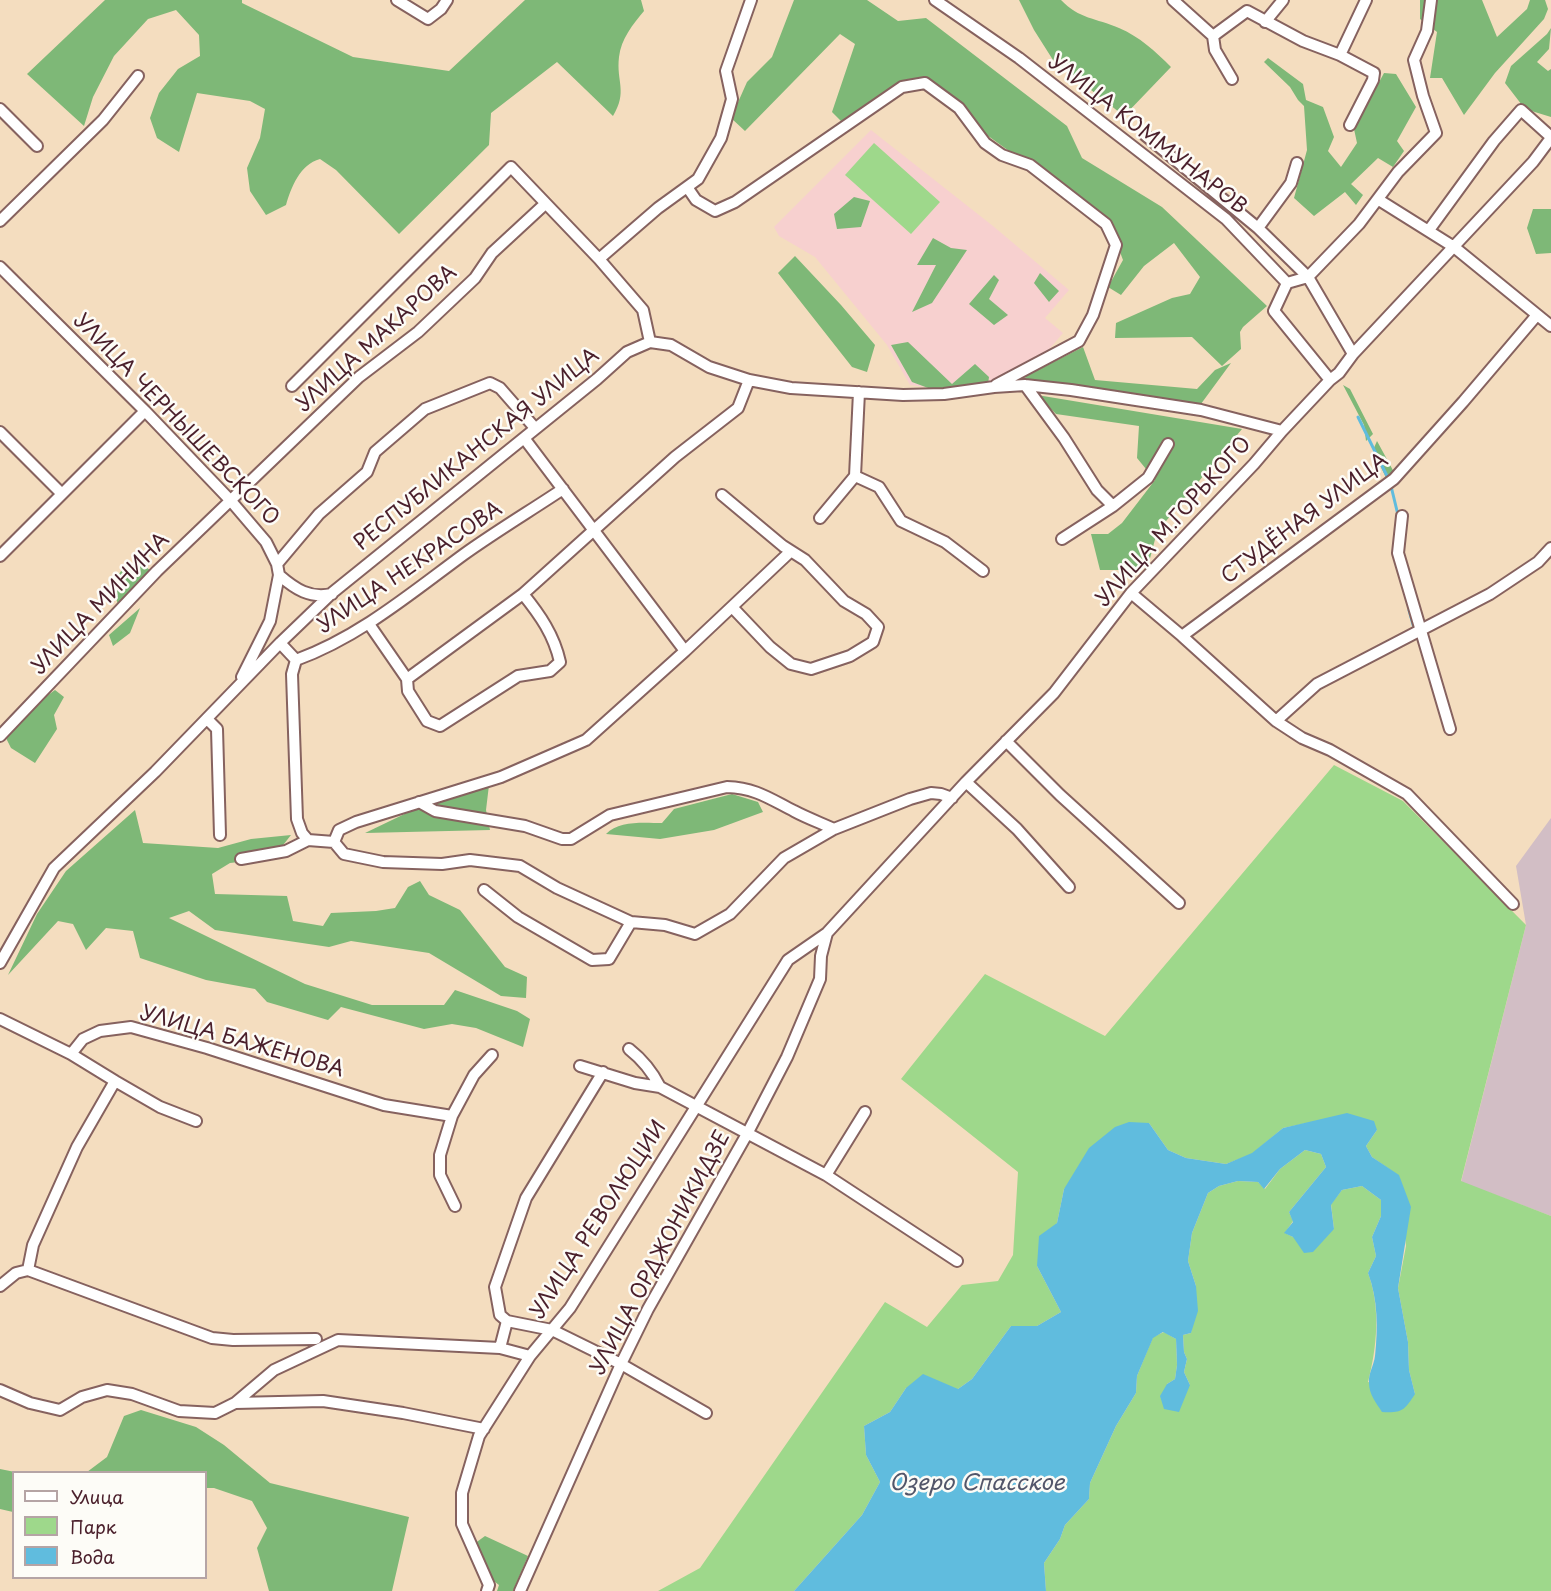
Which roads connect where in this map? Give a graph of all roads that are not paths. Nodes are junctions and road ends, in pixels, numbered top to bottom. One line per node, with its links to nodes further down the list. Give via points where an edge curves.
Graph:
1 (397, 0): 2 (street, via 428,19)
2 (447, 0)
3 (751, 0): 20 (street, via 726,71 732,99 721,138 698,179)
4 (935, 0): 30 (street, УЛИЦА КОММУНАРОВ, via 1019,58 1226,219)
5 (1173, 0): 10 (street)
6 (1283, 0): 9 (street)
7 (1366, 0): 11 (street)
8 (1431, 0): 21 (street, via 1427,31 1414,60 1437,133 1398,172)
9 (1265, 22): 10 (street, via 1247,11); 11 (street)
10 (1213, 36): 13 (street, via 1215,50)
11 (1340, 55): 15 (street, via 1374,73)
12 (138, 76): 23 (street, via 104,120)
13 (1232, 79)
14 (0, 109): 18 (street)
15 (1350, 125)
16 (1145, 135): 24 (street, УЛИЦА КОММУНАРОВ)
17 (1551, 137): 25 (street, via 1521,110); 26 (street, УЛИЦА М.ГОРЬКОГО, via 1533,162)
18 (37, 146)
19 (1297, 163): 24 (street, via 1291,183)
20 (687, 187): 27 (street); 39 (street, via 696,200 715,211 735,202 902,87 925,83 959,108 985,143 1002,155 1030,165 1106,224 1116,244 1093,315 1079,341)
21 (1379, 200): 25 (street); 29 (street)
22 (545, 204): 27 (street); 38 (street, УЛИЦА МАКАРОВА, via 511,167); 51 (street, УЛИЦА МАКАРОВА, via 492,253 475,278 418,332 359,377)
23 (0, 221)
24 (1258, 228): 29 (street, УЛИЦА КОММУНАРОВ)
25 (1429, 230): 26 (street)
26 (1454, 247): 31 (street); 34 (street, УЛИЦА М.ГОРЬКОГО)
27 (599, 259): 33 (street, via 643,310)
28 (0, 267): 41 (street, УЛИЦА ЧЕРНЫШЕВСКОГО)
29 (1308, 277): 30 (street); 34 (street, УЛИЦА КОММУНАРОВ)
30 (1287, 284): 36 (street, via 1275,311)
31 (1537, 315): 32 (street); 68 (street, СТУДЁНАЯ УЛИЦА, via 1394,479)
32 (1551, 326)
33 (650, 342): 35 (street, via 671,345 709,367); 42 (street, РЕСПУБЛИКАНСКАЯ УЛИЦА, via 627,352)
34 (1353, 354): 36 (street, УЛИЦА М.ГОРЬКОГО)
35 (749, 380): 40 (street, via 791,388); 55 (street, via 738,408 675,457)
36 (1330, 380): 43 (street, УЛИЦА М.ГОРЬКОГО)
37 (1025, 385): 39 (street); 43 (street, via 1201,410); 52 (street, via 1097,490)
38 (292, 386)
39 (994, 387): 40 (street, via 945,394)
40 (859, 392): 47 (street)
41 (146, 411): 49 (street); 51 (street, УЛИЦА ЧЕРНЫШЕВСКОГО)
42 (536, 428): 45 (street, РЕСПУБЛИКАНСКАЯ УЛИЦА); 60 (street, via 500,388 490,383 425,409 375,452 368,472 319,513)
43 (1282, 431): 63 (street, УЛИЦА М.ГОРЬКОГО)
44 (0, 432): 49 (street)
45 (524, 438): 48 (street); 62 (street, РЕСПУБЛИКАНСКАЯ УЛИЦА)
46 (1168, 444): 52 (street, via 1148,478)
47 (855, 476): 54 (street); 61 (street, via 879,487 900,520 945,542)
48 (563, 489): 55 (street); 66 (street, УЛИЦА НЕКРАСОВА, via 470,550)
49 (62, 494): 59 (street)
50 (722, 495): 58 (street)
51 (231, 501): 60 (street, УЛИЦА ЧЕРНЫШЕВСКОГО, via 266,542); 77 (street, УЛИЦА МИНИНА)
52 (1113, 506): 56 (street)
53 (1402, 516): 67 (street, via 1398,553)
54 (820, 518)
55 (594, 531): 64 (street); 70 (street)
56 (1062, 539)
57 (1551, 548): 67 (street, via 1538,562 1490,594)
58 (791, 550): 65 (street); 65 (street, via 844,601 866,614 878,627 873,642 850,656 811,669 791,664)
59 (0, 556)
60 (278, 569): 62 (street, via 293,588 309,595); 73 (street, via 270,621)
61 (983, 571)
62 (332, 593): 69 (street, РЕСПУБЛИКАНСКАЯ УЛИЦА)
63 (1131, 593): 68 (street); 78 (street, УЛИЦА М.ГОРЬКОГО, via 1054,693)
64 (523, 594): 72 (street); 72 (street, via 542,617 557,647 560,662 556,668 518,676 440,726 427,721 408,691)
65 (732, 607): 70 (street)
66 (369, 624): 71 (street, УЛИЦА НЕКРАСОВА, via 322,651); 72 (street)
67 (1420, 631): 75 (street, via 1317,684); 76 (street)
68 (1182, 636): 75 (street)
69 (280, 643): 71 (street); 73 (street, РЕСПУБЛИКАНСКАЯ УЛИЦА)
70 (685, 651): 81 (street, via 586,740 501,777)
71 (296, 660): 84 (street, via 292,674 297,819)
72 (407, 680)
73 (238, 686): 74 (street)
74 (207, 719): 83 (street, via 217,729); 93 (street, via 54,868)
75 (1276, 721): 90 (street, via 1407,794)
76 (1450, 729)
77 (0, 736)
78 (1006, 741): 79 (street, УЛИЦА М.ГОРЬКОГО); 89 (street)
79 (966, 782): 80 (street, УЛИЦА М.ГОРЬКОГО); 87 (street, via 1017,829)
80 (952, 798): 82 (street, via 931,793); 92 (street, УЛИЦА М.ГОРЬКОГО)
81 (419, 802): 82 (street, via 435,811 525,826 571,839 610,815 727,787 745,787); 85 (street, via 339,830)
82 (834, 829): 91 (street, via 784,858 730,914 695,934 665,925)
83 (220, 835)
84 (308, 840): 85 (street); 86 (street, via 286,851)
85 (334, 842): 91 (street, via 344,854 382,862 442,864 470,860 520,866)
86 (241, 859)
87 (1069, 886)
88 (484, 890): 91 (street, via 518,917 592,960 609,959)
89 (1179, 903)
90 (1513, 904)
91 (631, 922)
92 (827, 933): 102 (street, УЛИЦА РЕВОЛЮЦИИ, via 788,960); 106 (street, УЛИЦА ОРДЖОНИКИДЗЕ, via 820,980 787,1057)
93 (0, 963)
94 (0, 1019): 96 (street)
95 (628, 1049): 101 (street, via 652,1071)
96 (71, 1054): 100 (street); 104 (street, УЛИЦА БАЖЕНОВА, via 83,1039 100,1031 131,1027 384,1105)
97 (492, 1055): 104 (street, via 474,1075)
98 (580, 1066): 99 (street)
99 (603, 1072): 101 (street); 112 (street, via 526,1198 495,1287 500,1315)
100 (115, 1081): 105 (street, via 160,1107); 110 (street, via 77,1147 33,1245)
101 (660, 1087): 102 (street)
102 (696, 1107): 106 (street); 113 (street, УЛИЦА РЕВОЛЮЦИИ, via 570,1308)
103 (865, 1112): 107 (street)
104 (452, 1116): 108 (street, via 440,1155 440,1175)
105 (196, 1121)
106 (747, 1134): 107 (street); 117 (street, УЛИЦА ОРДЖОНИКИДЗЕ)
107 (826, 1175): 109 (street)
108 (455, 1206)
109 (957, 1262)
110 (28, 1270): 111 (street, via 16,1273); 114 (street, via 212,1338)
111 (0, 1286)
112 (507, 1321): 113 (street); 115 (street)
113 (552, 1329): 116 (street, УЛИЦА РЕВОЛЮЦИИ); 117 (street)
114 (316, 1339)
115 (500, 1347): 116 (street); 119 (street, via 338,1341 274,1370)
116 (530, 1356): 121 (street, УЛИЦА РЕВОЛЮЦИИ)
117 (621, 1364): 120 (street); 123 (street, УЛИЦА ОРДЖОНИКИДЗЕ)
118 (0, 1390): 119 (street, via 60,1410 82,1397 107,1390 132,1394 179,1411 215,1413)
119 (235, 1403): 121 (street, via 323,1401)
120 (706, 1413)
121 (484, 1429): 122 (street, УЛИЦА РЕВОЛЮЦИИ, via 462,1493 462,1524)
122 (488, 1588)
123 (520, 1591)

